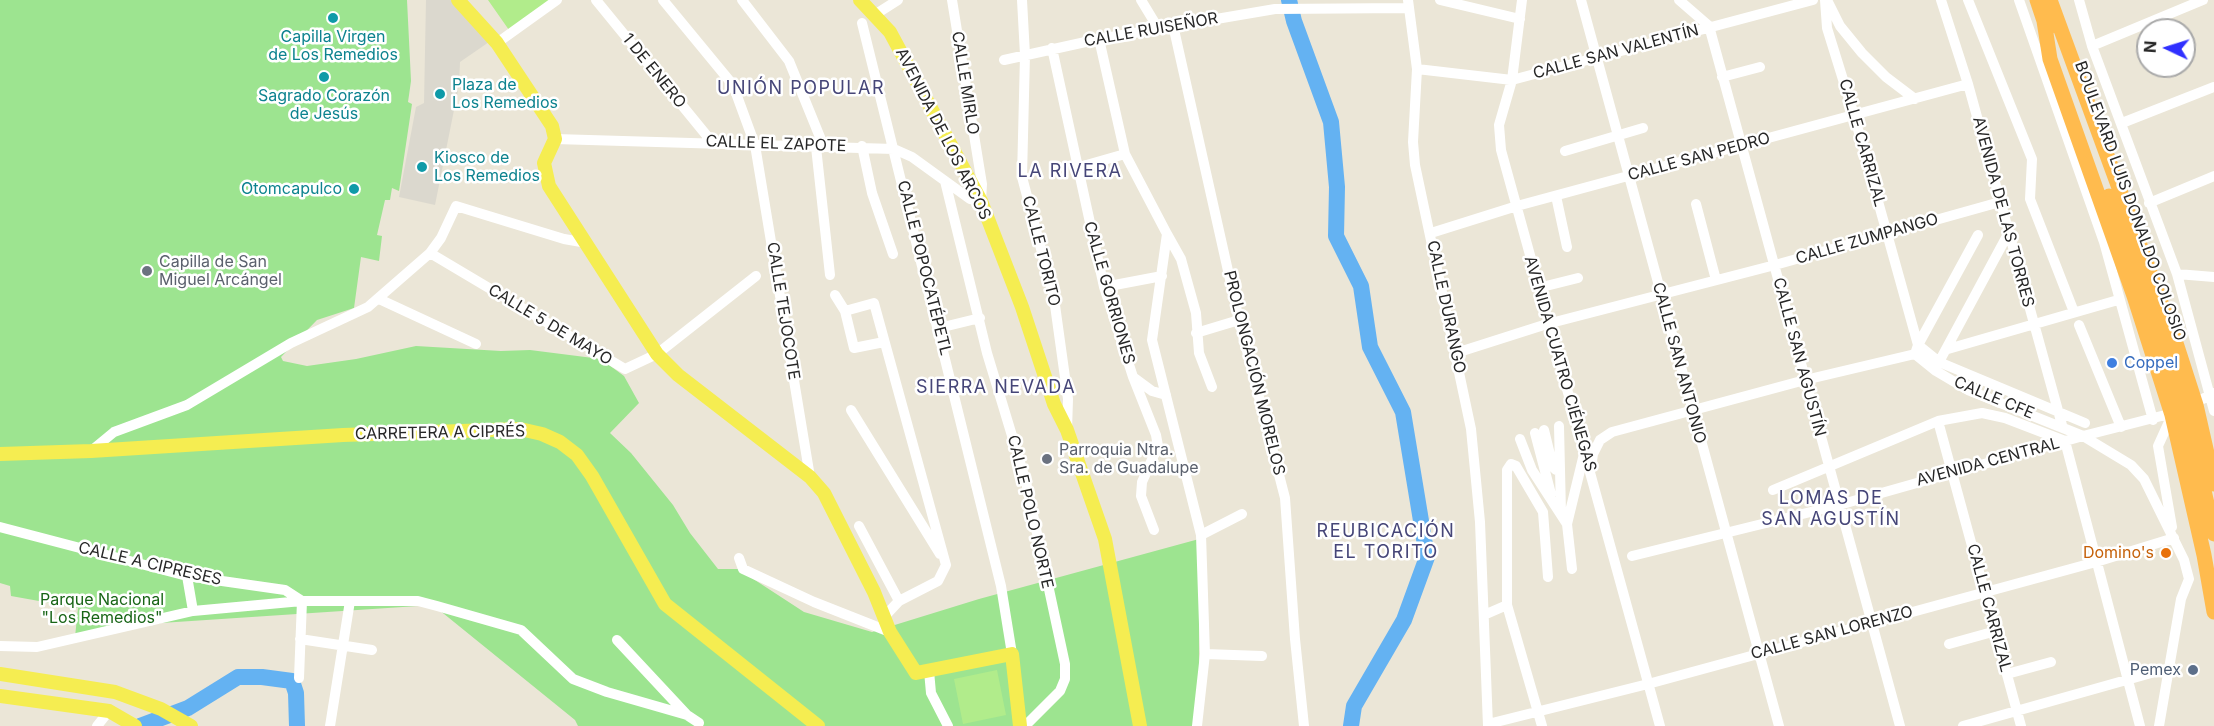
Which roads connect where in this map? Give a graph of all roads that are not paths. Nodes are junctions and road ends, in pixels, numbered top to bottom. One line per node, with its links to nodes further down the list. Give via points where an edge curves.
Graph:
1 (458, 0): 34 (main road)
2 (557, 0): 34 (street)
3 (596, 0): 53 (street, 1 DE ENERO)
4 (663, 0): 54 (street, CALLE TEJOCOTE, via 734,86)
5 (742, 0): 57 (street, via 789,61)
6 (860, 0): 26 (main road, AVENIDA DE LOS ARCOS)
7 (898, 0): 26 (street)
8 (952, 0): 66 (street, CALLE MIRLO, via 982,184)
9 (1022, 0): 37 (street, CALLE TORITO)
10 (1141, 0): 32 (street)
11 (1440, 0): 27 (street)
12 (1522, 0): 27 (street, AVENIDA CUATRO CIÉNEGAS)
13 (1581, 0): 38 (street, CALLE SAN ANTONIO)
14 (1679, 0): 31 (street)
15 (1813, 0): 24 (street, CALLE SAN VALENTÍN)
16 (1826, 0): 47 (street, via 1840,26 1862,53); 48 (street, CALLE CARRIZAL, via 1827,28)
17 (1941, 0): 45 (street, AVENIDA DE LAS TORRES)
18 (1968, 0): 95 (street, via 2031,159 2030,199)
19 (2019, 0): 93 (street, via 2104,242)
20 (2037, 0): 28 (highway)
21 (2050, 0): 28 (highway)
22 (2079, 0): 35 (street)
23 (2203, 0): 35 (street)
24 (1788, 3): 31 (street, CALLE SAN VALENTÍN)
25 (1408, 4): 30 (street, CALLE RUISEÑOR, via 1275,9); 41 (street, CALLE DURANGO)
26 (876, 14): 66 (main road, AVENIDA DE LOS ARCOS, via 902,53)
27 (1520, 19): 44 (street, AVENIDA CUATRO CIÉNEGAS)
28 (2051, 21): 42 (highway, BOULEVARD LUIS DONALDO COLOSIO); 114 (highway, via 2071,44); 119 (highway, via 2050,59)
29 (862, 23): 58 (street, CALLE POPOCATÉPETL)
30 (1173, 26): 32 (street, CALLE RUISEÑOR); 97 (street, PROLONGACIÓN MORELOS)
31 (1709, 26): 38 (street, CALLE SAN VALENTÍN); 43 (street, CALLE SAN AGUSTÍN)
32 (1158, 28): 33 (street, CALLE RUISEÑOR)
33 (1099, 39): 36 (street, CALLE RUISEÑOR); 60 (street)
34 (496, 43): 52 (main road, via 552,126)
35 (2092, 46): 49 (street)
36 (1052, 48): 37 (street, CALLE RUISEÑOR); 61 (street, CALLE GORRIONES)
37 (1025, 55): 39 (street, CALLE RUISEÑOR); 126 (street, CALLE TORITO, via 1022,177 1054,298 1068,399)
38 (1596, 57): 44 (street, CALLE SAN VALENTÍN); 51 (street, CALLE SAN ANTONIO)
39 (1004, 60)
40 (1760, 66): 43 (street)
41 (1417, 69): 44 (street, CALLE SAN VALENTÍN); 71 (street, CALLE DURANGO, via 1414,165)
42 (2069, 72): 139 (highway, BOULEVARD LUIS DONALDO COLOSIO, via 2177,346 2196,405); 150 (highway, BOULEVARD LUIS DONALDO COLOSIO, via 2168,352)
43 (1722, 76): 55 (street, CALLE SAN AGUSTÍN)
44 (1512, 80): 70 (street, AVENIDA CUATRO CIÉNEGAS, via 1499,136)
45 (1968, 84): 47 (street, CALLE SAN PEDRO); 67 (street, AVENIDA DE LAS TORRES)
46 (2214, 87): 49 (street)
47 (1914, 99): 48 (street, CALLE SAN PEDRO)
48 (1854, 115): 55 (street, CALLE SAN PEDRO); 72 (street, CALLE CARRIZAL)
49 (2122, 123): 68 (street)
50 (1643, 128): 51 (street)
51 (1618, 136): 59 (street); 62 (street, CALLE SAN ANTONIO)
52 (555, 139): 53 (street, CALLE EL ZAPOTE); 76 (main road, via 544,163 546,178)
53 (712, 142): 54 (street, CALLE EL ZAPOTE)
54 (756, 145): 57 (street, CALLE EL ZAPOTE); 138 (street, CALLE TEJOCOTE)
55 (1740, 145): 62 (street, CALLE SAN PEDRO); 80 (street, CALLE SAN AGUSTÍN)
56 (862, 146): 57 (street, CALLE EL ZAPOTE); 58 (street, CALLE EL ZAPOTE); 79 (street, via 872,193)
57 (820, 147): 81 (street)
58 (894, 149): 64 (street, CALLE EL ZAPOTE); 101 (street, CALLE POPOCATÉPETL)
59 (1565, 151)
60 (1125, 154): 61 (street); 73 (street)
61 (1076, 168): 88 (street, CALLE GORRIONES)
62 (1630, 176): 65 (street, CALLE SAN PEDRO); 91 (street, CALLE SAN ANTONIO)
63 (2214, 176): 68 (street)
64 (945, 181): 66 (street, CALLE EL ZAPOTE, via 969,199); 96 (street, CALLE POLO NORTE)
65 (1556, 196): 70 (street, CALLE SAN PEDRO); 77 (street)
66 (981, 201): 126 (main road, AVENIDA DE LOS ARCOS, via 1054,404)
67 (2000, 202): 72 (street, CALLE ZUMPANGO); 74 (street, AVENIDA DE LAS TORRES)
68 (2149, 203): 82 (street)
69 (1696, 204): 87 (street)
70 (1517, 206): 71 (street, CALLE SAN PEDRO); 89 (street, AVENIDA CUATRO CIÉNEGAS)
71 (1431, 233): 107 (street, CALLE DURANGO)
72 (1888, 233): 80 (street, CALLE ZUMPANGO); 105 (street, CALLE CARRIZAL)
73 (1167, 234): 84 (street); 102 (street, via 1181,260 1196,313)
74 (2008, 234): 98 (street, AVENIDA DE LAS TORRES); 106 (street)
75 (1978, 235): 105 (street)
76 (587, 243): 78 (street, via 456,206); 108 (main road)
77 (1567, 247)
78 (430, 253): 92 (street); 108 (street, CALLE 5 DE MAYO, via 619,366 633,367)
79 (893, 255)
80 (1775, 265): 87 (street, CALLE ZUMPANGO); 111 (street, CALLE SAN AGUSTÍN)
81 (830, 274)
82 (2177, 274): 85 (street); 114 (street)
83 (756, 276): 108 (street, CALLE 5 DE MAYO)
84 (1162, 276): 88 (street); 113 (street, via 1152,340)
85 (2214, 277)
86 (1578, 278): 89 (street)
87 (1716, 280): 91 (street, CALLE ZUMPANGO)
88 (1104, 287): 110 (street, CALLE GORRIONES)
89 (1538, 288): 99 (street, AVENIDA CUATRO CIÉNEGAS)
90 (835, 295): 94 (street)
91 (1660, 295): 99 (street, CALLE ZUMPANGO); 116 (street, CALLE SAN ANTONIO)
92 (379, 299): 104 (street); 130 (street, via 358,314 291,343 187,405 114,432)
93 (2118, 300): 95 (street); 120 (street)
94 (845, 311): 103 (street, via 854,348); 103 (street, via 874,303)
95 (2074, 312): 98 (street)
96 (980, 318): 101 (street); 203 (street, CALLE POLO NORTE, via 1026,482 1065,664 1060,691)
97 (1239, 320): 102 (street); 206 (street, PROLONGACIÓN MORELOS, via 1285,498)
98 (2033, 323): 106 (street); 117 (street, AVENIDA DE LAS TORRES)
99 (1547, 324): 107 (street, CALLE ZUMPANGO); 131 (street, AVENIDA CUATRO CIÉNEGAS)
100 (2079, 325): 125 (street)
101 (939, 328): 178 (street, CALLE POPOCATÉPETL, via 1001,586)
102 (1196, 333): 112 (street)
103 (884, 342): 155 (street)
104 (476, 344)
105 (1917, 349): 109 (street, CALLE CFE); 111 (street); 123 (street, CALLE CFE, via 1936,371 1968,390)
106 (1948, 349): 109 (street)
107 (1456, 353): 166 (street, CALLE DURANGO, via 1471,429)
108 (657, 354): 138 (main road, via 678,375)
109 (1939, 362): 117 (street, CALLE CFE)
110 (1132, 377): 113 (street, via 1152,391); 147 (street, CALLE GORRIONES, via 1158,446 1142,482 1141,496)
111 (1805, 380): 116 (street); 134 (street, CALLE SAN AGUSTÍN)
112 (1212, 387)
113 (1166, 394): 149 (street)
114 (2210, 395): 118 (street); 119 (street, AVENIDA CENTRAL); 132 (highway)
115 (851, 410): 155 (street)
116 (1691, 411): 137 (street, via 1612,432 1600,440); 148 (street, CALLE SAN ANTONIO)
117 (2058, 411): 122 (street, CALLE CFE); 123 (street, AVENIDA DE LAS TORRES)
118 (2214, 411)
119 (2172, 415): 120 (street, AVENIDA CENTRAL); 151 (street, via 2158,446); 165 (highway)
120 (2153, 420): 125 (street, AVENIDA CENTRAL)
121 (1938, 421): 129 (street, CALLE CFE, via 1982,413); 134 (street); 135 (street, CALLE CARRIZAL)
122 (2085, 423)
123 (2062, 425): 127 (street, CALLE CFE)
124 (1559, 426): 136 (street)
125 (2121, 427): 127 (street, AVENIDA CENTRAL)
126 (1067, 430): 204 (main road, AVENIDA DE LOS ARCOS, via 1105,539)
127 (2083, 436): 129 (street, AVENIDA CENTRAL); 151 (street, CALLE CFE, via 2139,471)
128 (1520, 439): 141 (street, via 1532,470)
129 (2065, 441): 135 (street, AVENIDA CENTRAL); 154 (street)
130 (91, 451): 133 (main road, CARRETERA A CIPRÉS); 200 (main road, CARRETERA A CIPRÉS, via 355,434 520,429 542,434 560,441 577,455 665,604)
131 (1584, 452): 137 (street, AVENIDA CUATRO CIÉNEGAS); 144 (street)
132 (2214, 452)
133 (0, 454)
134 (1830, 468): 140 (street); 142 (street, CALLE SAN AGUSTÍN)
135 (1951, 472): 142 (street, AVENIDA CENTRAL); 159 (street, CALLE CARRIZAL)
136 (1558, 473): 141 (street, via 1540,431); 144 (street)
137 (1590, 474): 188 (street, AVENIDA CUATRO CIÉNEGAS)
138 (810, 477): 167 (main road, via 824,493)
139 (2214, 484)
140 (1773, 490)
141 (1555, 505): 144 (street)
142 (1839, 505): 148 (street, AVENIDA CENTRAL); 168 (street, CALLE SAN AGUSTÍN)
143 (1242, 514): 149 (street)
144 (1564, 520): 156 (street)
145 (0, 526): 157 (street, CALLE A CIPRESES)
146 (859, 526): 162 (street)
147 (1154, 530)
148 (1725, 533): 152 (street, AVENIDA CENTRAL); 177 (street, CALLE SAN ANTONIO)
149 (1201, 534): 179 (street)
150 (2214, 534)
151 (2174, 538): 154 (street, CALLE SAN LORENZO); 182 (street, via 2189,579 2181,599)
152 (1632, 556)
153 (739, 558): 170 (street, via 743,569)
154 (2096, 562): 159 (street, CALLE SAN LORENZO); 187 (street)
155 (946, 565): 162 (street, via 938,581)
156 (1572, 569)
157 (186, 576): 160 (street, CALLE A CIPRESES, via 285,590); 164 (street)
158 (1548, 577): 163 (street, via 1543,512 1516,466 1511,464 1507,470)
159 (1986, 591): 168 (street, CALLE SAN LORENZO); 169 (street, CALLE CARRIZAL)
160 (302, 601): 161 (street, CALLE A CIPRESES); 164 (street); 171 (street)
161 (350, 601): 174 (street); 193 (street, CALLE A CIPRESES, via 418,601 521,630 573,679)
162 (899, 601): 167 (street)
163 (1508, 605): 166 (street); 191 (street)
164 (193, 611): 175 (street, via 37,647)
165 (2214, 612)
166 (1484, 615): 196 (street, CALLE DURANGO)
167 (884, 617): 170 (main road)
168 (1871, 623): 177 (street, CALLE SAN LORENZO); 210 (street, CALLE SAN AGUSTÍN)
169 (1996, 631): 173 (street); 185 (street, CALLE CARRIZAL)
170 (890, 632): 183 (main road)
171 (300, 639): 174 (street); 186 (street)
172 (617, 640): 193 (street)
173 (1949, 644)
174 (342, 645): 176 (street); 199 (street)
175 (0, 646)
176 (372, 650)
177 (1758, 653): 188 (street, CALLE SAN LORENZO); 209 (street, CALLE SAN ANTONIO)
178 (1012, 654): 183 (main road); 202 (main road, CALLE POPOCATÉPETL)
179 (1205, 654): 180 (street); 205 (street)
180 (1263, 656)
181 (2051, 662): 185 (street)
182 (2169, 668): 187 (street); 214 (street)
183 (923, 672): 201 (street)
184 (0, 674): 194 (main road, via 115,692)
185 (2007, 674): 190 (street, CALLE CARRIZAL)
186 (299, 678)
187 (2127, 680): 190 (street); 213 (street)
188 (1648, 684): 191 (street, CALLE SAN LORENZO); 208 (street, AVENIDA CUATRO CIÉNEGAS)
189 (0, 696): 192 (main road)
190 (2017, 711): 211 (street); 212 (street, CALLE CARRIZAL)
191 (1538, 713): 196 (street, CALLE SAN LORENZO); 207 (street)
192 (115, 715): 197 (street); 198 (main road)
193 (687, 715): 195 (street, CALLE A CIPRESES)
194 (186, 723)
195 (699, 723)
196 (1488, 725)
197 (97, 726)
198 (135, 726)
199 (330, 726)
200 (819, 726)
201 (948, 726)
202 (1020, 726)
203 (1025, 726)
204 (1140, 726)
205 (1197, 726)
206 (1304, 726)
207 (1542, 726)
208 (1660, 726)
209 (1779, 726)
210 (1900, 726)
211 (1963, 726)
212 (2021, 726)
213 (2140, 726)
214 (2159, 726)

